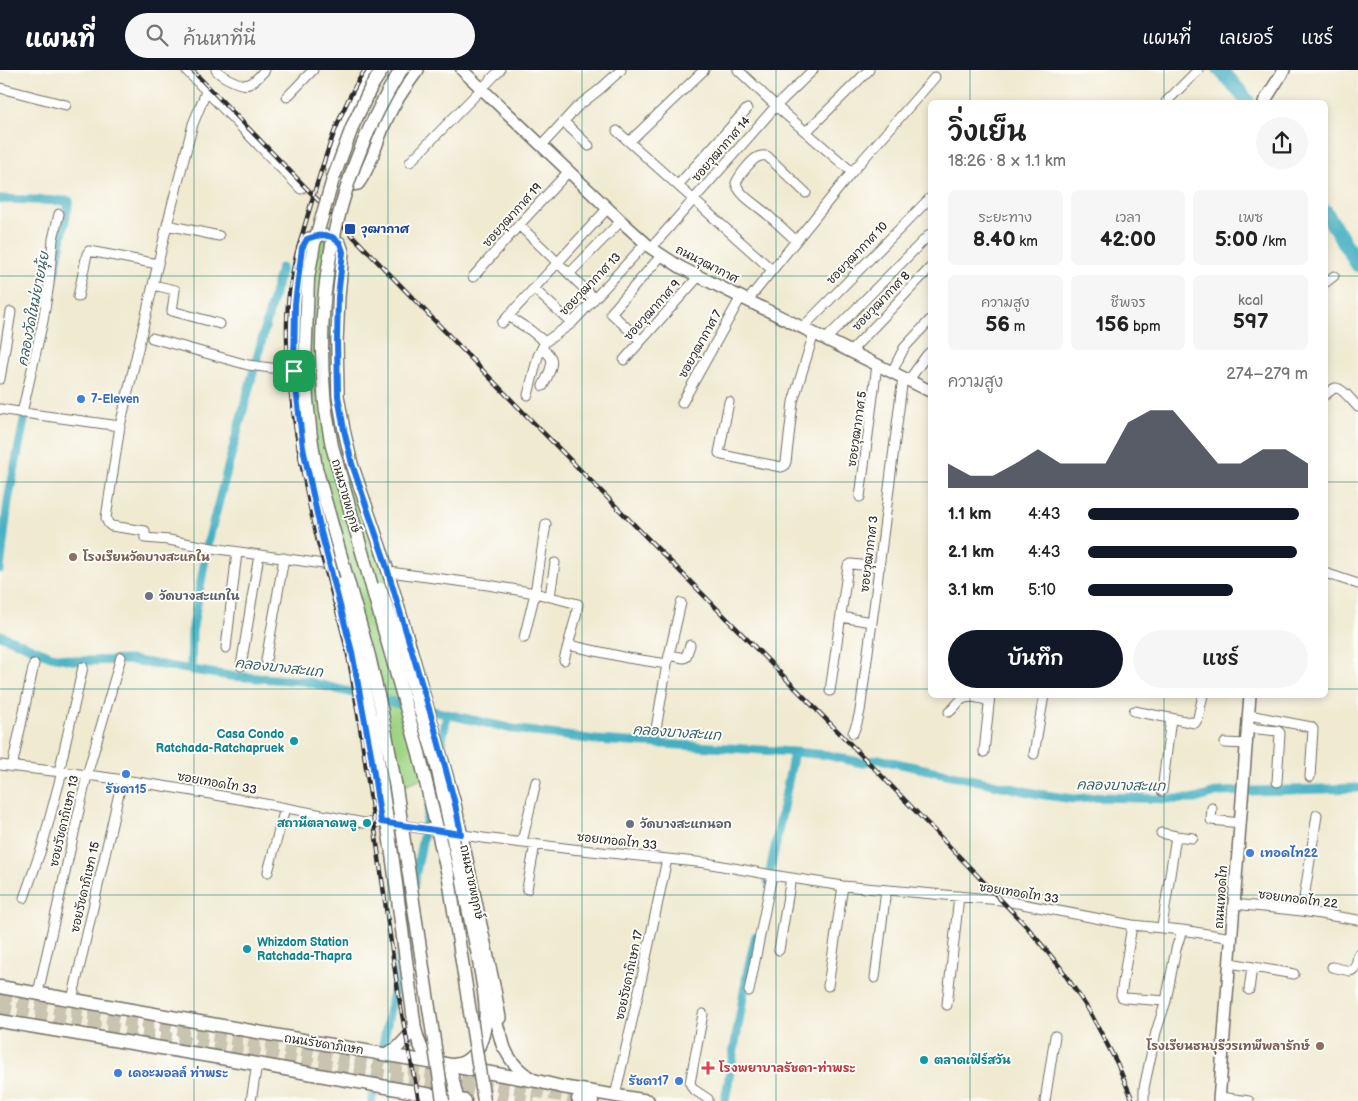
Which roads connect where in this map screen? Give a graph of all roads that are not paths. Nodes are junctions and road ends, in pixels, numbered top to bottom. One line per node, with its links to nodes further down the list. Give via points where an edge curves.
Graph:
1 (186, 70): 21 (street)
2 (216, 70): 3 (street, via 226,78 246,85)
3 (265, 70)
4 (313, 70): 22 (street)
5 (371, 70): 8 (main road, via 347,117 330,163 332,176 346,186 358,184 364,176 402,90)
6 (382, 70): 95 (main road, ถนนราชพฤกษ์, bridge, via 353,125 333,179 314,244 308,278 306,400 316,468)
7 (401, 70): 96 (main road, ถนนราชพฤกษ์, bridge, via 364,140 347,186 324,289 324,393 332,446)
8 (418, 70)
9 (462, 70): 20 (main road, ถนนวุฒากาศ)
10 (500, 70): 20 (street)
11 (621, 70): 28 (street)
12 (704, 70): 31 (street)
13 (738, 70): 26 (street)
14 (813, 70): 26 (street, ซอยวุฒากาศ 14)
15 (869, 70): 30 (street)
16 (1198, 70): 23 (street)
17 (1283, 73): 24 (main road)
18 (935, 77): 36 (street, ซอยวุฒากาศ 7)
19 (0, 88): 25 (street)
20 (482, 89): 32 (main road, ถนนวุฒากาศ); 34 (street)
21 (206, 92): 38 (street); 45 (street, via 193,124)
22 (287, 97)
23 (1168, 100)
24 (1265, 100)
25 (66, 105)
26 (776, 106): 30 (street); 40 (street, ซอยวุฒากาศ 14)
27 (747, 109): 37 (street)
28 (564, 122): 32 (street); 33 (street)
29 (617, 131): 31 (street)
30 (806, 132): 36 (street)
31 (629, 142): 37 (street)
32 (542, 145): 35 (main road, ถนนวุฒากาศ)
33 (589, 146)
34 (410, 162)
35 (569, 171): 42 (main road, ถนนวุฒากาศ); 46 (street, ซอยวุฒากาศ 19)
36 (852, 172): 49 (street, ซอยวุฒากาศ 7)
37 (678, 185): 40 (street)
38 (301, 189)
39 (806, 193): 49 (street, via 767,156 754,160 736,183 744,195)
40 (694, 200): 50 (street, ซอยวุฒากาศ 14); 54 (street)
41 (928, 200): 70 (street, ซอยวุฒากาศ 10)
42 (608, 208): 44 (main road, ถนนวุฒากาศ); 52 (street)
43 (59, 214): 92 (street)
44 (621, 221): 50 (main road, ถนนวุฒากาศ); 56 (street)
45 (167, 225): 47 (street); 53 (street)
46 (519, 225): 52 (street); 59 (street, ซอยวุฒากาศ 19)
47 (219, 236)
48 (928, 236): 73 (street)
49 (795, 240): 54 (street, ซอยวุฒากาศ 7)
50 (648, 245): 51 (main road, ถนนวุฒากาศ); 64 (street, ซอยวุฒากาศ 13)
51 (661, 256): 57 (main road, ถนนวุฒากาศ); 74 (street, via 611,313)
52 (558, 263): 56 (street); 62 (street)
53 (158, 264): 61 (street); 63 (street, via 89,251)
54 (771, 269): 65 (street, ซอยวุฒากาศ 7)
55 (928, 270): 76 (street, ซอยวุฒากาศ 8)
56 (569, 274): 64 (street)
57 (699, 276): 65 (main road, ถนนวุฒากาศ); 74 (street, ซอยวุฒากาศ 9)
58 (1334, 276): 60 (street)
59 (473, 277)
60 (1328, 281)
61 (153, 284): 69 (street, via 176,290 172,311); 93 (street)
62 (534, 289): 68 (street); 75 (street, via 505,319 530,330)
63 (78, 297)
64 (594, 298): 68 (street, ซอยวุฒากาศ 13)
65 (744, 298): 70 (main road, ถนนวุฒากาศ); 89 (street, ซอยวุฒากาศ 7)
66 (11, 312): 82 (street)
67 (928, 322): 81 (street, via 904,348)
68 (572, 323): 75 (street, ซอยวุฒากาศ 13)
69 (220, 324)
70 (803, 327): 71 (main road, ถนนวุฒากาศ)
71 (814, 333): 73 (main road, ถนนวุฒากาศ); 88 (street, via 793,402 784,466 719,453)
72 (152, 338): 80 (street, via 248,365)
73 (826, 339): 76 (main road, ถนนวุฒากาศ)
74 (641, 341): 78 (street, ซอยวุฒากาศ 9)
75 (543, 346): 84 (street, via 552,360); 87 (street)
76 (850, 351): 79 (main road, ถนนวุฒากาศ)
77 (928, 356): 83 (street)
78 (624, 360)
79 (878, 365): 81 (main road, ถนนวุฒากาศ); 94 (street, ซอยวุฒากาศ 5)
80 (294, 371): 102 (main road, ถนนราชพฤกษ์, via 303,448); 104 (main road, ถนนราชพฤกษ์, via 295,304 302,248 307,239 324,235 332,237 340,243 343,252 338,297 338,396 352,464)
81 (892, 372): 83 (main road, ถนนวุฒากาศ)
82 (0, 379)
83 (906, 379): 85 (main road, ถนนวุฒากาศ); 103 (street, ซอยวุฒากาศ 3)
84 (543, 386)
85 (928, 390)
86 (1328, 393): 90 (street, via 1338,388)
87 (528, 395)
88 (729, 402)
89 (682, 403)
90 (1358, 406)
91 (0, 409): 92 (street)
92 (25, 413): 93 (street)
93 (120, 426): 98 (street, via 106,518 108,523 145,532 145,538)
94 (860, 497)
95 (326, 500): 194 (main road, bridge, via 333,547 374,733); 207 (main road, ถนนราชพฤกษ์, bridge, via 389,748)
96 (353, 522): 178 (main road, bridge, via 395,628 436,762); 209 (main road, ถนนราชพฤกษ์, bridge, via 419,753 449,879)
97 (546, 524): 107 (street)
98 (238, 552): 99 (street); 115 (street)
99 (259, 555): 100 (street); 121 (street)
100 (284, 558): 102 (street); 117 (street)
101 (555, 563): 108 (street)
102 (330, 565): 152 (main road, ถนนราชพฤกษ์, via 352,652)
103 (880, 567): 110 (street, via 849,565); 111 (street, ซอยวุฒากาศ 3)
104 (388, 572): 107 (street); 155 (main road, ถนนราชพฤกษ์, via 428,705)
105 (1328, 574): 106 (street)
106 (1358, 584)
107 (535, 593): 108 (street); 112 (street)
108 (550, 596): 113 (street, via 578,605)
109 (681, 603): 119 (street)
110 (841, 617): 111 (street); 123 (street)
111 (872, 622): 135 (street, ซอยวุฒากาศ 3)
112 (524, 638)
113 (568, 645): 118 (street); 119 (street, via 628,658)
114 (690, 645): 119 (street, via 686,657)
115 (226, 648)
116 (122, 657): 143 (street, ซอยรัชดาภิเษก 13)
117 (266, 660)
118 (564, 660)
119 (668, 660): 133 (street)
120 (34, 664): 141 (street)
121 (241, 666)
122 (84, 667): 142 (street)
123 (830, 691)
124 (964, 698): 130 (street)
125 (990, 698): 138 (street)
126 (1043, 698): 139 (street)
127 (1202, 698): 132 (street, via 1196,722)
128 (1250, 698): 131 (main road, ถนนเทอดไท)
129 (1134, 710): 132 (street)
130 (949, 712)
131 (1249, 715): 134 (main road, ถนนเทอดไท); 144 (street, via 1313,728)
132 (1171, 718): 148 (street)
133 (656, 728)
134 (1248, 728): 137 (main road, ถนนเทอดไท); 147 (street, via 1280,733)
135 (853, 733)
136 (1225, 743): 137 (street)
137 (1247, 744): 153 (main road, ถนนเทอดไท)
138 (984, 752)
139 (1034, 754)
140 (0, 766): 141 (street, ซอยเทอดไท 33)
141 (12, 767): 142 (street, ซอยเทอดไท 33)
142 (61, 772): 143 (street, ซอยเทอดไท 33); 168 (street, via 43,844)
143 (87, 775): 145 (street, ซอยเทอดไท 33); 188 (street, ซอยรัชดาภิเษก 13)
144 (1310, 777)
145 (122, 780): 149 (street, ซอยเทอดไท 33); 189 (street, ซอยรัชดาภิเษก 15)
146 (536, 782): 158 (street)
147 (1277, 782)
148 (1162, 790)
149 (285, 808): 152 (street, ซอยเทอดไท 33, via 364,823); 161 (street)
150 (1212, 808): 153 (street, via 1210,820)
151 (1317, 815): 170 (street)
152 (381, 822): 155 (street, ซอยเทอดไท 33); 194 (main road, ถนนราชพฤกษ์, via 405,996)
153 (1241, 823): 169 (main road, ถนนเทอดไท)
154 (1162, 833): 156 (street)
155 (461, 834): 158 (street, ซอยเทอดไท 33); 196 (main road, ถนนราชพฤกษ์)
156 (1176, 836): 157 (street); 173 (street)
157 (1192, 838)
158 (522, 842): 159 (street, ซอยเทอดไท 33)
159 (535, 844): 160 (street, ซอยเทอดไท 33); 165 (street)
160 (667, 859): 162 (street, ซอยเทอดไท 33, via 706,862); 202 (street, ซอยรัชดาภิเษก 17)
161 (268, 872)
162 (770, 874): 163 (street, ซอยเทอดไท 33); 187 (street)
163 (791, 878): 164 (street, ซอยเทอดไท 33); 176 (street)
164 (843, 886): 166 (street, ซอยเทอดไท 33); 184 (street)
165 (527, 889)
166 (886, 890): 167 (street, ซอยเทอดไท 33); 183 (street)
167 (959, 896): 172 (street, ซอยเทอดไท 33, via 1001,900); 191 (street)
168 (24, 898)
169 (1234, 904): 170 (street, ซอยเทอดไท 22); 175 (main road, ถนนเทอดไท)
170 (1302, 911): 171 (street, ซอยเทอดไท 22)
171 (1358, 920)
172 (1132, 925): 173 (street, ซอยเทอดไท 33); 190 (street, via 1121,995)
173 (1162, 927): 174 (street, ซอยเทอดไท 33)
174 (1182, 930): 175 (street, ซอยเทอดไท 33); 190 (street)
175 (1232, 938): 179 (main road, ถนนเทอดไท)
176 (779, 950)
177 (1358, 955): 181 (street, via 1353,970)
178 (480, 961): 196 (main road); 199 (main road, via 486,1010 482,1038 468,1060)
179 (1230, 963): 180 (street); 204 (main road, ถนนเทอดไท)
180 (1252, 967): 182 (street); 186 (street)
181 (1332, 967)
182 (1294, 974)
183 (875, 978)
184 (828, 986)
185 (0, 987): 188 (main road, ถนนรัชดาภิเษก)
186 (1249, 990)
187 (749, 991)
188 (38, 993): 189 (main road, ถนนรัชดาภิเษก)
189 (72, 1000): 197 (main road, ถนนรัชดาภิเษก)
190 (1166, 1001): 214 (street, via 1156,1032)
191 (948, 1005)
192 (703, 1014): 212 (street, via 690,1083)
193 (0, 1021): 198 (main road)
194 (415, 1029): 197 (main road, via 397,1048); 199 (main road, via 428,1056)
195 (1055, 1036): 213 (street)
196 (504, 1046): 200 (main road, ถนนราชพฤกษ์, via 520,1071)
197 (385, 1054): 199 (main road, ถนนรัชดาภิเษก)
198 (257, 1064): 201 (main road); 205 (street)
199 (450, 1066): 200 (main road, ถนนรัชดาภิเษก); 208 (main road)
200 (537, 1081): 202 (main road, ถนนรัชดาภิเษก)
201 (404, 1090): 206 (main road); 208 (main road)
202 (615, 1096): 211 (main road, ถนนรัชดาภิเษก)
203 (578, 1098): 210 (main road)
204 (1220, 1099): 215 (street)
205 (251, 1101)
206 (418, 1101)
207 (443, 1101)
208 (460, 1101)
209 (484, 1101)
210 (592, 1101)
211 (648, 1101)
212 (708, 1101)
213 (1046, 1101)
214 (1144, 1101)
215 (1250, 1101)

